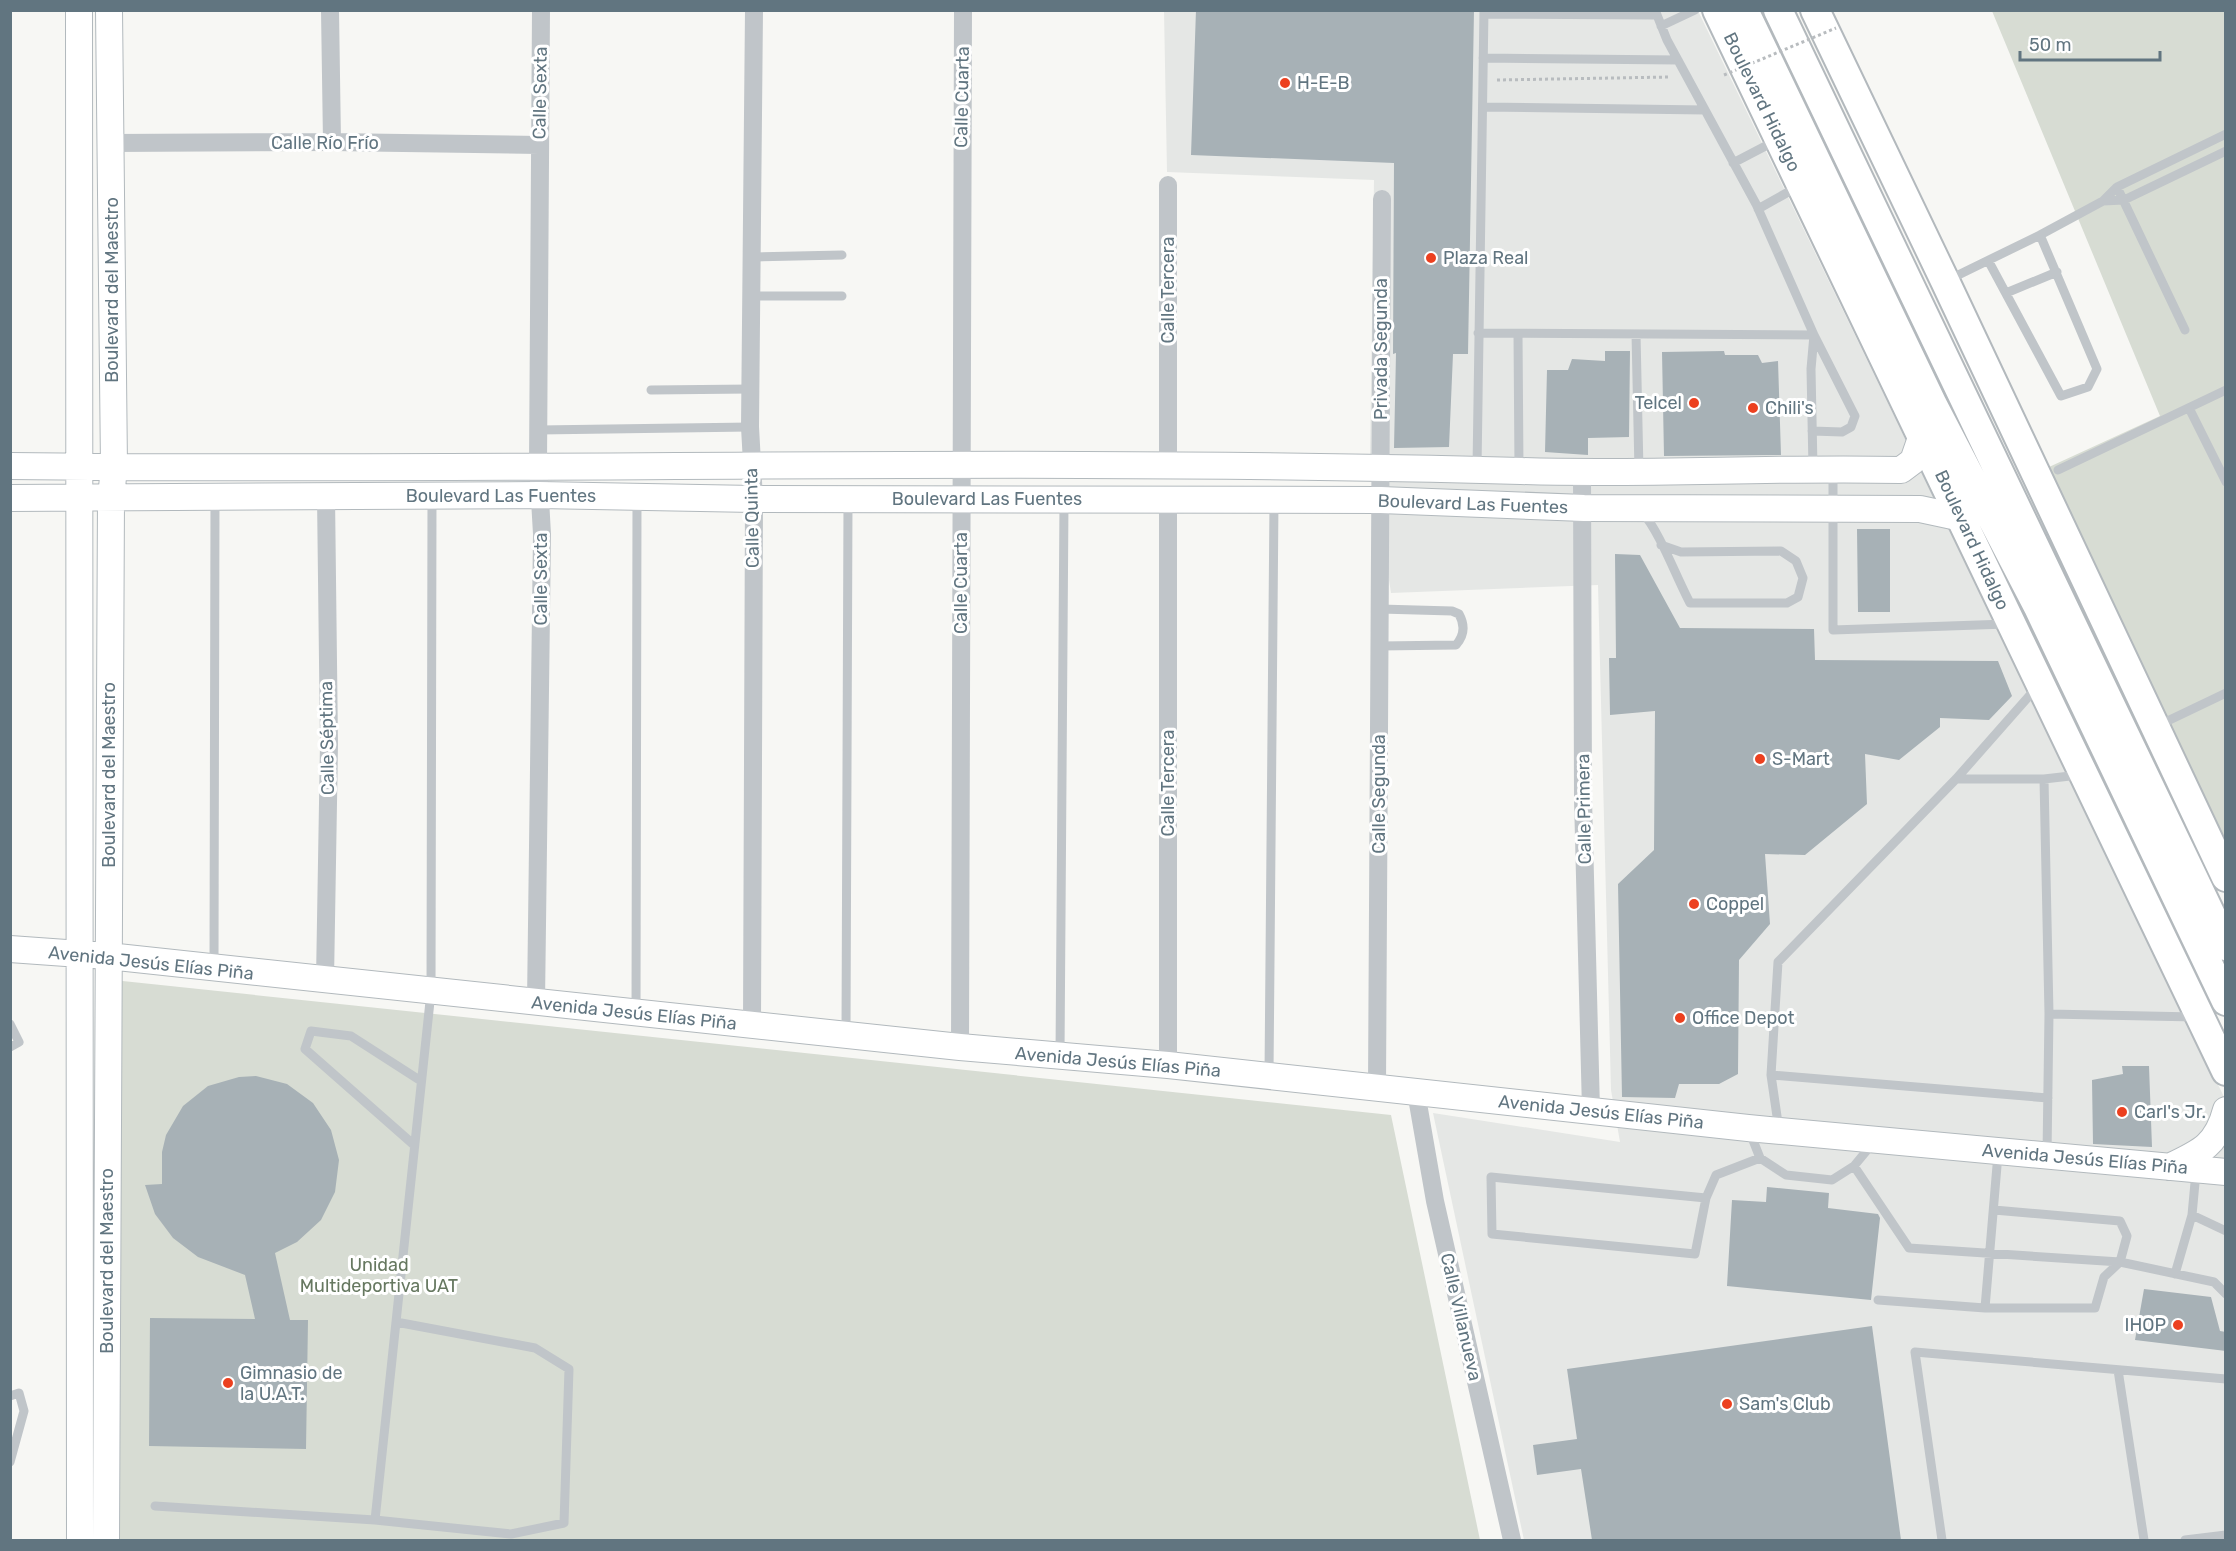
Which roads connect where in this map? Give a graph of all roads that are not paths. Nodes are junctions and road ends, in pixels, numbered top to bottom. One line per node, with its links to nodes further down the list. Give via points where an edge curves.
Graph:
1 (80, 10): 61 (street, Boulevard del Maestro)
2 (109, 10): 23 (street, Boulevard del Maestro)
3 (330, 10): 22 (street)
4 (541, 10): 24 (street, Calle Sexta)
5 (754, 10): 37 (street, Calle Quinta)
6 (963, 10): 59 (street, Calle Cuarta)
7 (1695, 10): 15 (lane)
8 (1717, 10): 21 (main road, Boulevard Hidalgo)
9 (1744, 10): 94 (main road, Boulevard Hidalgo, via 1933,405)
10 (1758, 10): 35 (main road, Boulevard Hidalgo, via 1848,196)
11 (1778, 10): 35 (main road, Boulevard Hidalgo)
12 (1484, 12): 13 (lane); 16 (lane)
13 (1656, 13): 15 (lane)
14 (1826, 19): 40 (main road)
15 (1661, 26): 17 (lane)
16 (1483, 58): 17 (lane); 18 (lane)
17 (1678, 60): 19 (lane)
18 (1482, 107): 19 (lane); 45 (lane)
19 (1705, 110): 26 (lane)
20 (2226, 134): 29 (lane)
21 (1779, 139): 26 (lane); 28 (main road, Boulevard Hidalgo)
22 (332, 142): 23 (street, Calle Río Frío); 24 (street, Calle Río Frío)
23 (111, 143): 62 (street, Boulevard del Maestro)
24 (539, 145): 54 (street, Calle Sexta)
25 (2226, 151): 31 (lane)
26 (1733, 163): 33 (lane)
27 (1168, 185): 63 (street, Calle Tercera)
28 (1801, 185): 33 (lane); 56 (main road, Boulevard Hidalgo)
29 (2117, 187): 31 (lane); 32 (lane)
30 (1382, 199): 64 (street, Privada Segunda)
31 (2124, 200): 32 (lane); 44 (lane)
32 (2103, 201): 34 (lane)
33 (1758, 209): 48 (lane)
34 (2040, 235): 38 (lane); 39 (lane)
35 (1886, 236): 94 (main road, Boulevard Hidalgo)
36 (842, 255): 37 (lane)
37 (752, 258): 43 (street, Calle Quinta)
38 (1989, 262): 40 (lane); 41 (lane)
39 (2057, 272): 41 (lane); 41 (lane, via 2097,369 2088,387 2061,396)
40 (1946, 281): 100 (main road)
41 (2006, 293)
42 (842, 296): 43 (lane)
43 (752, 297): 49 (street, Calle Quinta)
44 (2185, 330)
45 (1478, 333): 46 (lane); 65 (lane)
46 (1518, 334): 47 (lane); 68 (lane)
47 (1636, 334): 48 (lane); 70 (lane)
48 (1814, 336): 55 (lane); 55 (lane, via 1855,416 1851,427 1842,432)
49 (751, 389): 50 (lane); 53 (street, Calle Quinta)
50 (651, 390)
51 (2226, 390): 52 (lane)
52 (2189, 408): 67 (lane); 72 (lane)
53 (750, 427): 54 (lane); 58 (street, Calle Quinta)
54 (539, 430): 57 (street, Calle Sexta)
55 (1812, 431): 66 (lane)
56 (1922, 435): 66 (street, Boulevard Las Fuentes, via 1913,461 1901,470); 92 (main road, Boulevard Hidalgo)
57 (538, 465): 58 (street, Boulevard Las Fuentes); 62 (street, Boulevard Las Fuentes); 73 (street, Calle Sexta)
58 (752, 465): 59 (street, Boulevard Las Fuentes); 82 (street, Calle Quinta)
59 (961, 465): 63 (street, Boulevard Las Fuentes); 83 (street, Calle Cuarta)
60 (10, 466): 61 (street, Boulevard Las Fuentes)
61 (82, 466): 62 (street, Boulevard Las Fuentes); 79 (street, Boulevard del Maestro)
62 (114, 467): 80 (street, Boulevard del Maestro)
63 (1168, 467): 64 (street, Boulevard Las Fuentes)
64 (1381, 467): 65 (street, Boulevard Las Fuentes); 85 (street, Privada Segunda)
65 (1477, 468): 68 (street, Boulevard Las Fuentes)
66 (1823, 470): 71 (street, Boulevard Las Fuentes); 91 (lane)
67 (2058, 470)
68 (1519, 471): 69 (street, Boulevard Las Fuentes)
69 (1582, 471): 70 (street, Boulevard Las Fuentes); 88 (street, Calle Primera)
70 (1640, 471): 71 (street, Boulevard Las Fuentes)
71 (1685, 471): 90 (street)
72 (2226, 482)
73 (539, 495): 76 (street, Boulevard Las Fuentes); 77 (street, Boulevard Las Fuentes); 113 (street, Calle Sexta, via 542,534)
74 (215, 496): 75 (street, Boulevard Las Fuentes); 80 (street, Boulevard Las Fuentes); 109 (lane)
75 (326, 496): 76 (street, Boulevard Las Fuentes); 110 (street, Calle Séptima, via 329,744)
76 (432, 496): 111 (lane)
77 (637, 497): 82 (street, Boulevard Las Fuentes); 114 (lane)
78 (10, 498): 79 (street, Boulevard Las Fuentes)
79 (80, 498): 80 (street, Boulevard Las Fuentes); 107 (street, Boulevard del Maestro)
80 (111, 498): 108 (street, Boulevard del Maestro)
81 (848, 498): 82 (street, Boulevard Las Fuentes); 83 (street, Boulevard Las Fuentes); 119 (lane)
82 (754, 499): 118 (street, Calle Quinta)
83 (962, 500): 84 (street, Boulevard Las Fuentes); 121 (street, Calle Cuarta)
84 (1064, 500): 86 (street, Boulevard Las Fuentes); 122 (lane)
85 (1381, 500): 87 (street, Boulevard Las Fuentes); 88 (street, Boulevard Las Fuentes); 95 (street, Calle Segunda)
86 (1168, 501): 87 (street, Boulevard Las Fuentes); 123 (street, Calle Tercera)
87 (1274, 501): 126 (lane)
88 (1584, 508): 89 (street, Boulevard Las Fuentes); 131 (street, Calle Primera, via 1583,799)
89 (1638, 508): 90 (street, Boulevard Las Fuentes); 93 (lane, via 1651,522)
90 (1684, 508): 91 (street, Boulevard Las Fuentes)
91 (1835, 509): 92 (street, Boulevard Las Fuentes, via 1920,509); 96 (lane, via 1833,630)
92 (1962, 518): 96 (main road, Boulevard Hidalgo)
93 (1661, 545): 93 (lane, via 1681,552 1780,551 1796,561 1803,578 1798,597 1787,603 1690,603)
94 (2046, 597): 105 (main road, Boulevard Hidalgo); 112 (main road, Boulevard Hidalgo)
95 (1380, 609): 97 (street, Calle Segunda); 97 (lane, via 1452,611 1460,614 1464,622 1462,638 1456,645)
96 (2011, 624): 98 (main road, Boulevard Hidalgo)
97 (1380, 646): 128 (street, Calle Segunda)
98 (2040, 685): 101 (main road, Boulevard Hidalgo); 102 (lane)
99 (2226, 693): 100 (lane)
100 (2155, 727): 104 (main road)
101 (2085, 774): 103 (lane); 116 (main road, Boulevard Hidalgo)
102 (1956, 779): 103 (lane); 125 (lane, via 1778,962)
103 (2044, 779): 115 (lane)
104 (2226, 877)
105 (2226, 946)
106 (10, 949): 107 (street, Avenida Jesús Elías Piña)
107 (80, 956): 108 (street, Avenida Jesús Elías Piña); 162 (street, Boulevard del Maestro)
108 (108, 957): 109 (street, Avenida Jesús Elías Piña); 163 (street, Boulevard del Maestro)
109 (214, 969): 110 (street, Avenida Jesús Elías Piña)
110 (325, 980): 111 (street, Avenida Jesús Elías Piña)
111 (431, 992): 113 (street, Avenida Jesús Elías Piña); 127 (lane)
112 (2226, 1001)
113 (536, 1003): 114 (street, Avenida Jesús Elías Piña)
114 (636, 1013): 118 (street, Avenida Jesús Elías Piña)
115 (2049, 1014): 116 (lane); 130 (lane)
116 (2199, 1017): 124 (main road, Boulevard Hidalgo)
117 (10, 1024): 120 (lane, via 19,1042)
118 (752, 1026): 119 (street, Avenida Jesús Elías Piña)
119 (846, 1036): 121 (street, Avenida Jesús Elías Piña)
120 (10, 1047)
121 (960, 1047): 122 (street, Avenida Jesús Elías Piña)
122 (1060, 1056): 123 (street, Avenida Jesús Elías Piña)
123 (1168, 1065): 126 (street, Avenida Jesús Elías Piña)
124 (2226, 1071)
125 (1771, 1075): 130 (lane); 134 (lane)
126 (1269, 1076): 128 (street, Avenida Jesús Elías Piña)
127 (420, 1082): 136 (lane); 136 (lane, via 351,1036 311,1031 305,1049)
128 (1377, 1087): 129 (street, Avenida Jesús Elías Piña)
129 (1416, 1092): 131 (street, Avenida Jesús Elías Piña); 164 (street, Calle Villanueva, via 1435,1201)
130 (2048, 1098): 138 (lane)
131 (1591, 1110): 133 (street, Avenida Jesús Elías Piña)
132 (2226, 1110): 141 (street, via 2215,1140)
133 (1748, 1128): 134 (street, Avenida Jesús Elías Piña); 139 (lane)
134 (1779, 1131): 135 (street, Avenida Jesús Elías Piña)
135 (1877, 1139): 137 (street, Avenida Jesús Elías Piña); 140 (lane)
136 (414, 1145): 154 (lane)
137 (1999, 1152): 138 (street, Avenida Jesús Elías Piña); 145 (lane)
138 (2047, 1156): 141 (street, Avenida Jesús Elías Piña)
139 (1760, 1158): 140 (lane, via 1786,1175 1832,1180); 144 (lane, via 1716,1175)
140 (1854, 1166): 148 (lane, via 1909,1248)
141 (2169, 1167): 142 (street, Avenida Jesús Elías Piña)
142 (2196, 1169): 143 (street, Avenida Jesús Elías Piña); 146 (lane)
143 (2226, 1172)
144 (1706, 1198): 144 (lane, via 1491,1177 1492,1234 1695,1254)
145 (1994, 1210): 148 (lane); 149 (lane, via 2120,1221 2127,1236)
146 (2192, 1215): 147 (lane); 150 (lane)
147 (2226, 1231)
148 (1990, 1253): 149 (lane); 153 (lane)
149 (2120, 1262): 150 (lane); 153 (lane, via 2104,1277 2094,1308)
150 (2175, 1274): 151 (lane, via 2214,1282)
151 (2226, 1294)
152 (1878, 1300): 153 (lane)
153 (1985, 1308)
154 (396, 1322): 160 (lane); 160 (lane, via 535,1348 569,1369 564,1523 511,1534)
155 (2118, 1370): 156 (lane); 165 (lane, via 1916,1352); 166 (lane)
156 (2226, 1379)
157 (10, 1396): 158 (lane, via 19,1393 24,1411)
158 (10, 1462)
159 (155, 1506): 160 (lane)
160 (375, 1520)
161 (2226, 1535): 167 (lane)
162 (80, 1540)
163 (106, 1540)
164 (1512, 1540)
165 (1942, 1540)
166 (2144, 1540)
167 (2185, 1540)

